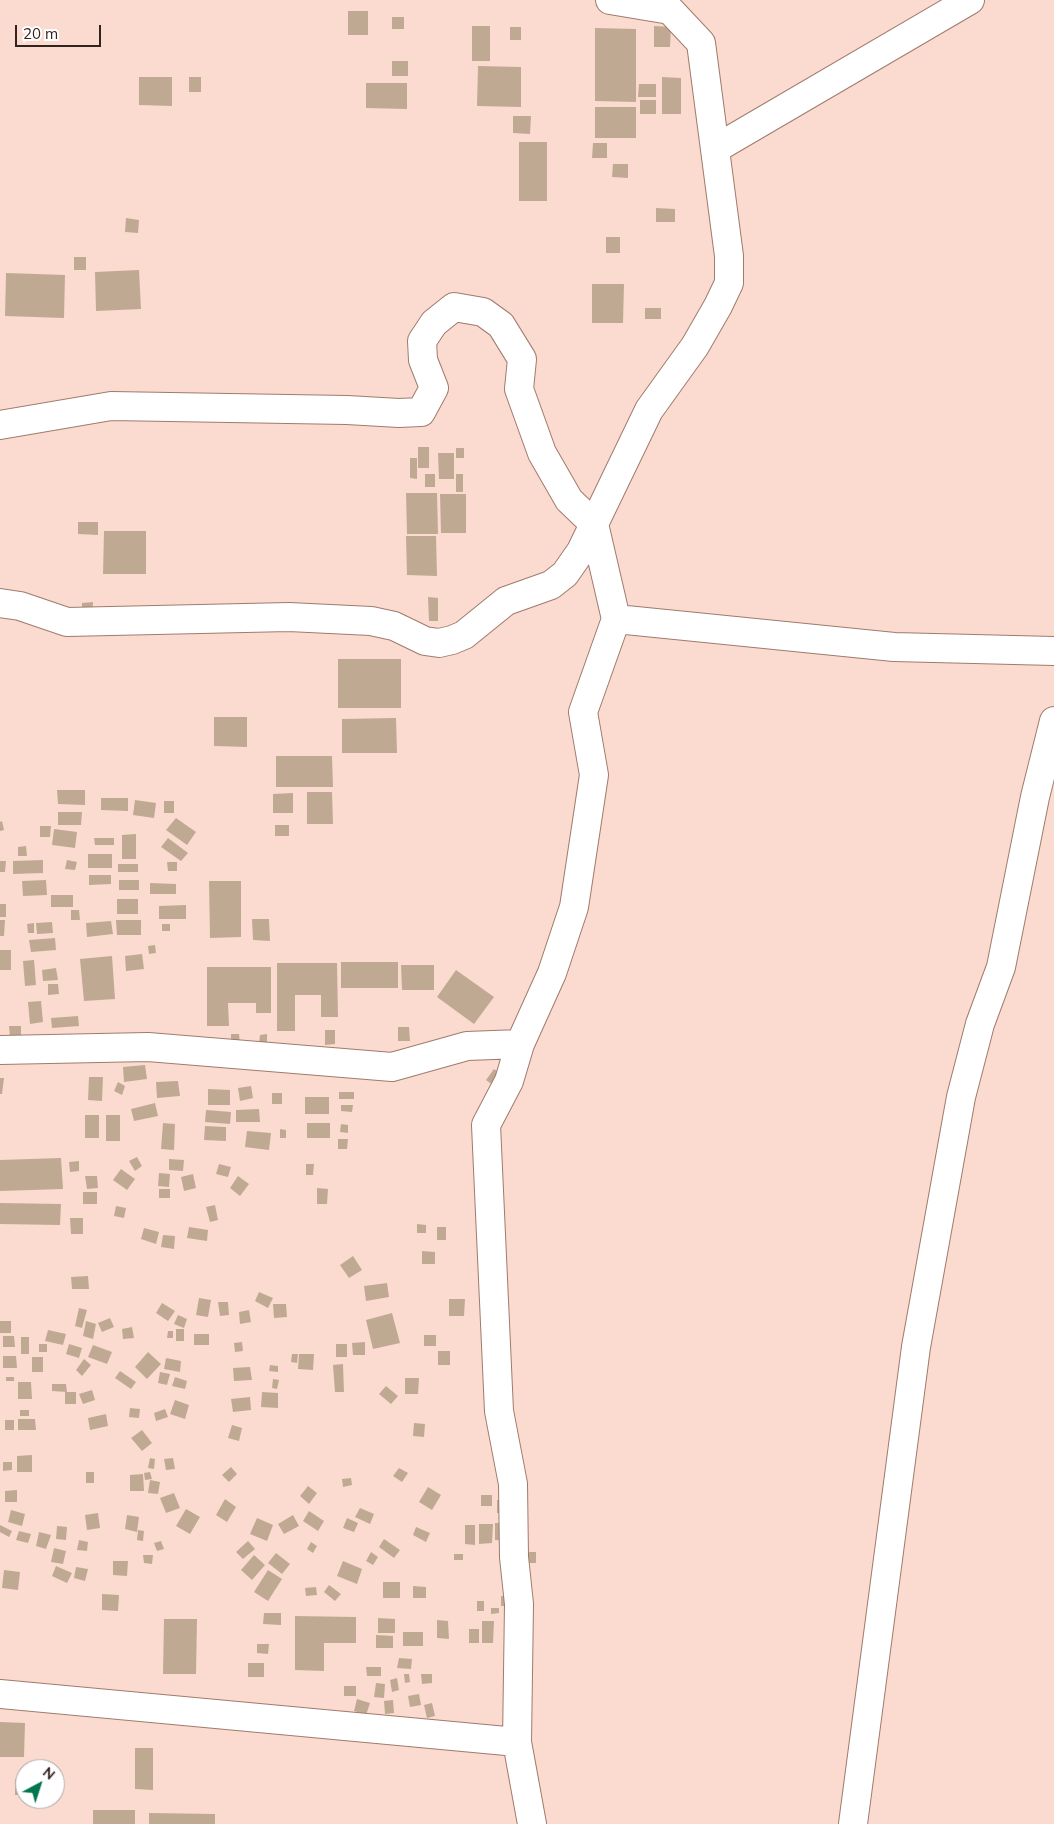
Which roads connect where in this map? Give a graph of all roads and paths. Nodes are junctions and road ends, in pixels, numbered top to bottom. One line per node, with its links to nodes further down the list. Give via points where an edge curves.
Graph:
1 (610, 0): 3 (street, via 670,10 701,43)
2 (970, 0): 3 (street)
3 (715, 149): 5 (street, via 729,256 729,283 695,346 649,410)
4 (0, 425): 5 (street, via 111,406 421,412 434,388 423,360 422,341 434,323 454,307 483,312 501,325 522,359 519,389 542,453 569,500)
5 (594, 524): 6 (street, via 565,574 551,585 506,601 464,635 439,643 371,621 289,617 68,622); 7 (street)
6 (0, 603)
7 (616, 619): 8 (street, via 894,647); 10 (street, via 584,712 594,775 574,906 552,973)
8 (1054, 651)
9 (1054, 721): 15 (street, via 1001,966 980,1024 960,1096 916,1347)
10 (520, 1044): 11 (street, via 467,1046 392,1067 148,1047); 13 (street, via 509,1081 486,1125 499,1411 513,1484 514,1557 519,1604)
11 (0, 1050)
12 (0, 1694): 13 (street)
13 (517, 1742): 14 (street)
14 (532, 1824)
15 (854, 1824)

